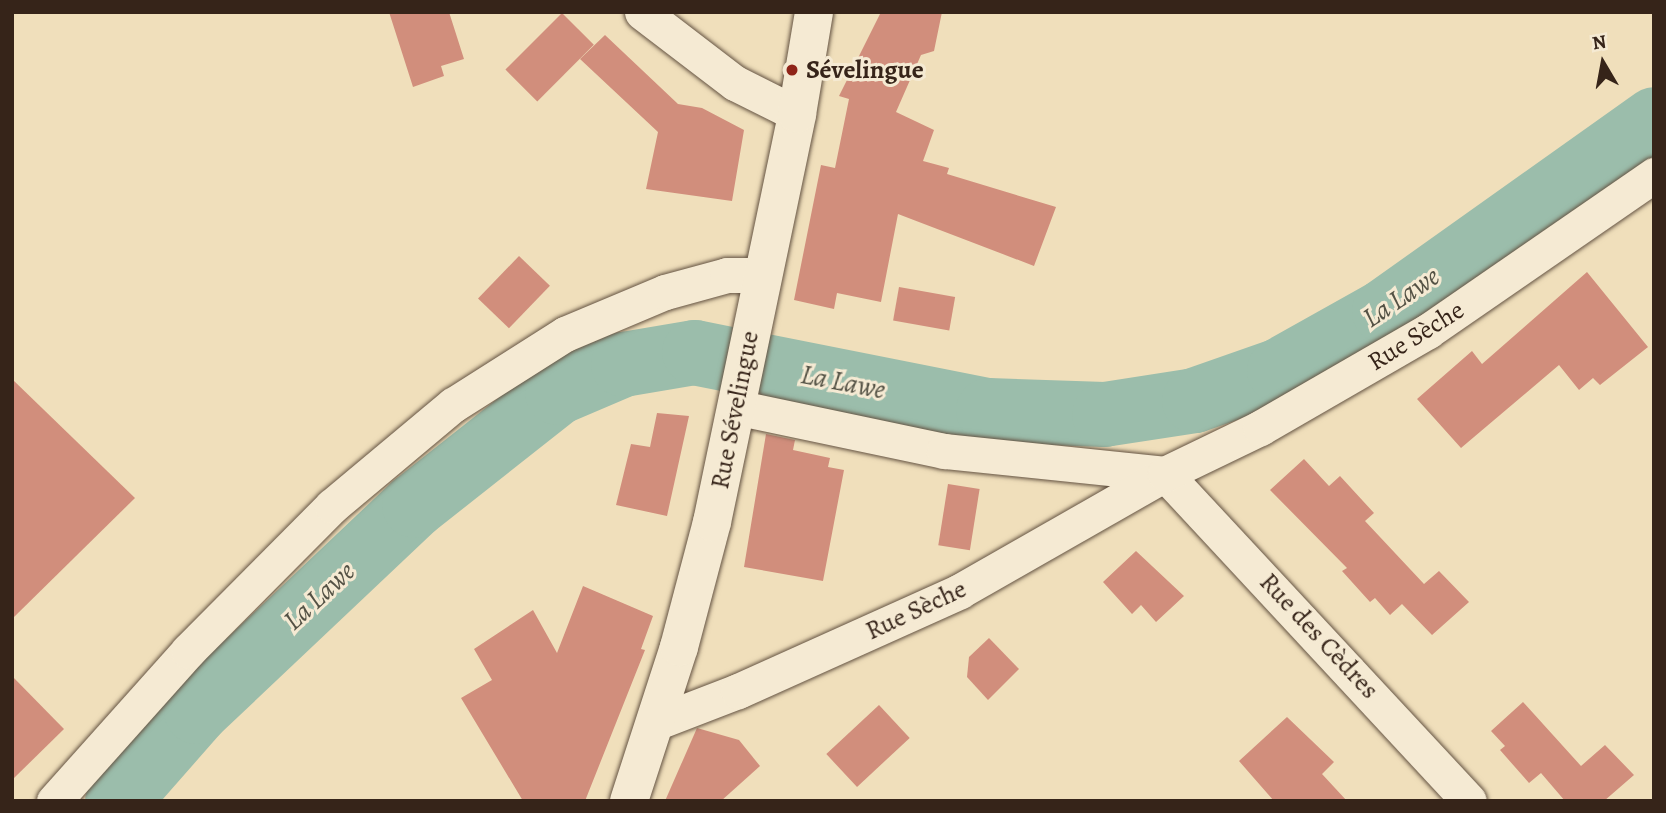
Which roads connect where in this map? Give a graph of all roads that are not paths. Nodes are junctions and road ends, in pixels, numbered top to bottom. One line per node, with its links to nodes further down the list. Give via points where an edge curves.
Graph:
1 (642, 12): 3 (street, via 734,83)
2 (814, 12): 3 (main road, Rue Sévelingue)
3 (797, 114): 5 (main road, Rue Sévelingue)
4 (1654, 175): 7 (street, Rue Sèche, via 1428,331 1260,428)
5 (763, 275): 6 (main road, Rue Sévelingue); 9 (street, via 727,275 665,292 565,334 453,405 332,506 188,651)
6 (736, 399): 7 (street, via 944,451); 8 (main road, Rue Sévelingue, via 712,522)
7 (1165, 474): 8 (street, Rue Sèche, via 960,591 738,691); 11 (street, Rue des Cèdres)
8 (655, 723): 10 (main road, Rue Sévelingue)
9 (54, 801)
10 (629, 801)
11 (1469, 801)

